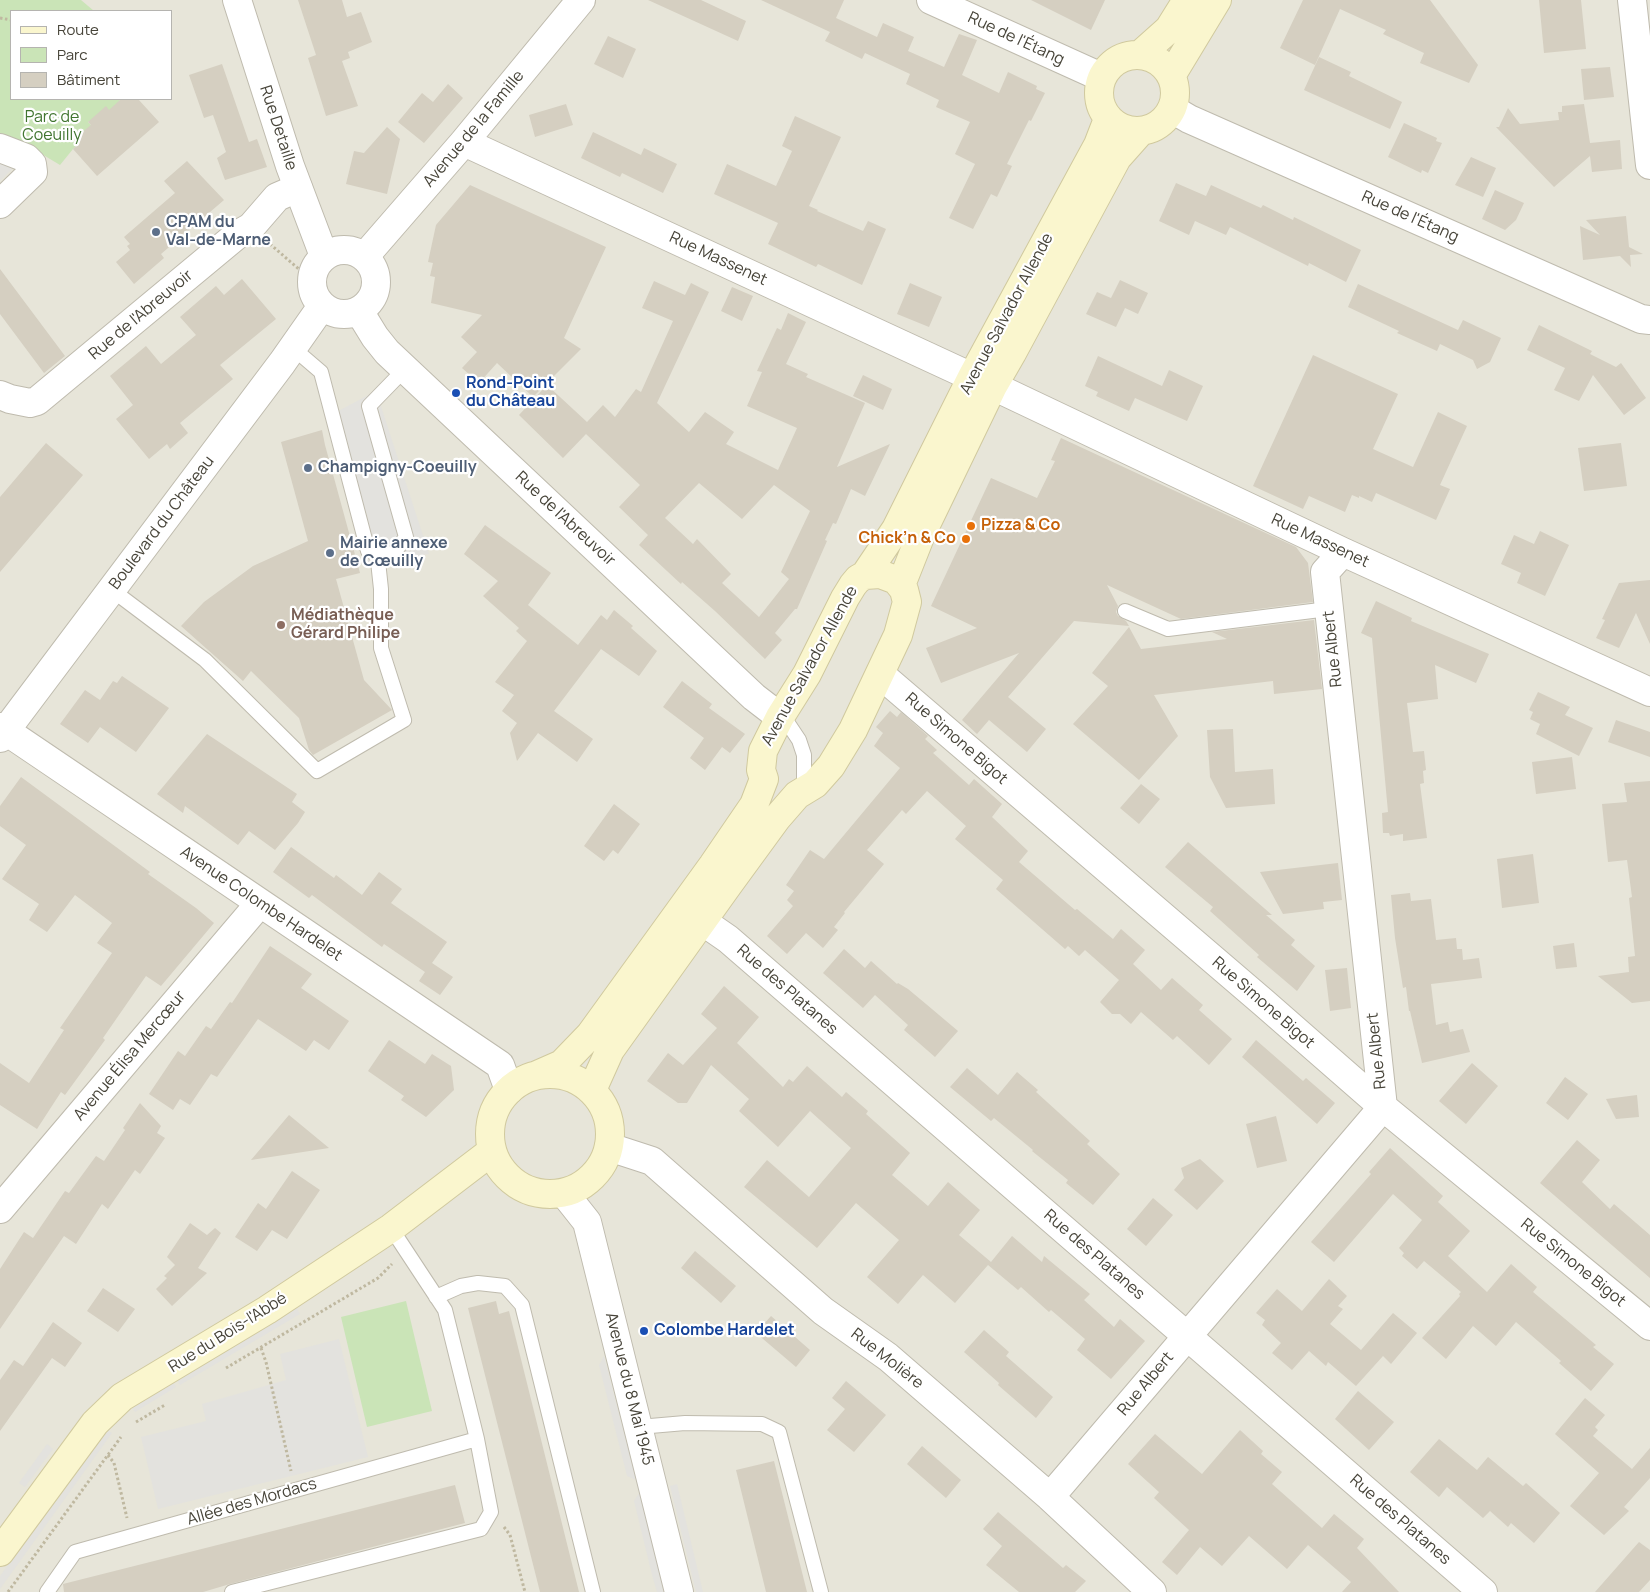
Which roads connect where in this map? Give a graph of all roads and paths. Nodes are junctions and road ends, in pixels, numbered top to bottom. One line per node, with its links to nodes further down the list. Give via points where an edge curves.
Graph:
1 (237, 0): 16 (street, Rue Detaille)
2 (582, 0): 13 (street, Avenue de la Famille)
3 (931, 0): 9 (street, Rue de l'Étang)
4 (1188, 0): 7 (main road, via 1169,29)
5 (1217, 0): 8 (main road)
6 (1632, 0): 15 (street)
7 (1141, 54): 8 (main road, via 1164,65); 9 (main road, via 1117,60)
8 (1171, 76): 10 (main road, via 1175,87)
9 (1101, 78): 11 (main road, via 1099,100)
10 (1172, 109): 12 (main road, Avenue Salvador Allende, via 1159,124); 23 (street, Rue de l'Étang, via 1641,319)
11 (1108, 119): 12 (main road, via 1123,129); 26 (main road, Avenue Salvador Allende)
12 (1141, 131): 26 (main road, Avenue Salvador Allende, via 1116,158 1012,353)
13 (464, 142): 19 (street, Avenue de la Famille); 26 (street, Rue Massenet)
14 (0, 148): 17 (street, via 26,158 32,164 33,172)
15 (1650, 165)
16 (298, 188): 18 (street, Rue de l'Abreuvoir, via 277,197); 20 (street, Rue Detaille)
17 (0, 204)
18 (251, 227): 20 (path); 27 (street, Rue de l'Abreuvoir, via 237,235 37,401 30,403)
19 (364, 256): 20 (street, via 352,250 337,250); 22 (street, via 373,266 377,278 376,292)
20 (318, 267): 21 (street, via 313,294)
21 (322, 306): 22 (street, via 333,313 346,315); 24 (street, Boulevard du Château)
22 (359, 311): 25 (street, Rue de l'Abreuvoir, via 375,337)
23 (1650, 320)
24 (293, 348): 28 (lane, via 321,372 368,551); 32 (street, Boulevard du Château)
25 (405, 369): 28 (lane, via 369,406 406,537 393,554); 37 (street, Rue de l'Abreuvoir, via 747,690)
26 (983, 382): 29 (street, Rue Massenet); 30 (main road, Avenue Salvador Allende); 31 (main road, Avenue Salvador Allende)
27 (0, 395)
28 (377, 552): 32 (lane, via 381,648 404,720 317,772 205,660)
29 (1343, 552): 33 (street, Rue Albert, via 1324,572); 36 (street, Rue Massenet)
30 (865, 575): 31 (main road, via 880,574); 37 (main road, Avenue Salvador Allende, via 858,579 845,598 807,674)
31 (901, 585): 35 (main road, via 906,594 905,614)
32 (112, 590): 38 (street, Boulevard du Château)
33 (1328, 608): 34 (lane, via 1168,629); 46 (street, Rue Albert)
34 (1125, 611)
35 (880, 675): 40 (main road, via 832,766); 46 (street, Rue Simone Bigot)
36 (1650, 692)
37 (780, 717): 39 (main road, Avenue Salvador Allende, via 763,751 761,770); 40 (lane, via 800,740 804,755)
38 (2, 732): 41 (street, Avenue Colombe Hardelet)
39 (764, 779): 40 (main road, via 778,794 787,797); 43 (main road, Avenue Salvador Allende, via 754,805 739,828 590,1035 562,1064)
40 (801, 794): 42 (main road, via 777,818)
41 (260, 903): 44 (street, Avenue Colombe Hardelet, via 500,1066); 50 (street, Avenue Élisa Mercœur)
42 (702, 921): 45 (main road, via 610,1050); 54 (street, Rue des Platanes, via 728,939)
43 (537, 1076): 44 (main road); 45 (main road, via 556,1074 575,1079)
44 (509, 1090): 48 (main road, via 492,1118)
45 (592, 1090): 47 (main road, via 604,1107 610,1126)
46 (1383, 1108): 53 (street, Rue Simone Bigot); 54 (street, Rue Albert)
47 (609, 1147): 49 (main road, via 604,1163 593,1177); 64 (street, Rue Molière, via 652,1161 823,1311 888,1358)
48 (492, 1151): 49 (main road, via 512,1181 528,1190 545,1194); 51 (main road, Rue du Bois-l'Abbé)
49 (564, 1193): 59 (street, Avenue du 8 Mai 1945, via 587,1222)
50 (0, 1209)
51 (391, 1228): 52 (lane); 55 (path, via 394,1260 378,1278); 67 (main road, Rue du Bois-l'Abbé, via 267,1310 122,1397 95,1423)
52 (436, 1297): 61 (lane, via 445,1310); 72 (lane, via 461,1286 478,1283 504,1286 522,1305)
53 (1650, 1326)
54 (1187, 1336): 64 (street, Rue Albert); 76 (street, Rue des Platanes)
55 (261, 1348): 56 (path); 63 (path)
56 (222, 1371)
57 (168, 1403): 58 (path)
58 (129, 1427)
59 (639, 1427): 73 (street, Avenue du 8 Mai 1945); 74 (lane, via 762,1424 779,1432)
60 (124, 1434): 62 (path)
61 (477, 1439): 63 (lane, Allée des Mordacs); 65 (lane)
62 (108, 1455): 66 (path, via 114,1463); 68 (path)
63 (296, 1489): 66 (lane, Allée des Mordacs)
64 (1050, 1497): 75 (street, Rue Molière)
65 (491, 1512): 70 (lane, via 481,1529); 71 (path, via 510,1535)
66 (131, 1535): 69 (lane, Allée des Mordacs, via 75,1552)
67 (0, 1552)
68 (8, 1592)
69 (47, 1592)
70 (232, 1592)
71 (526, 1592)
72 (593, 1592)
73 (679, 1592)
74 (821, 1592)
75 (1152, 1592)
76 (1483, 1592)

